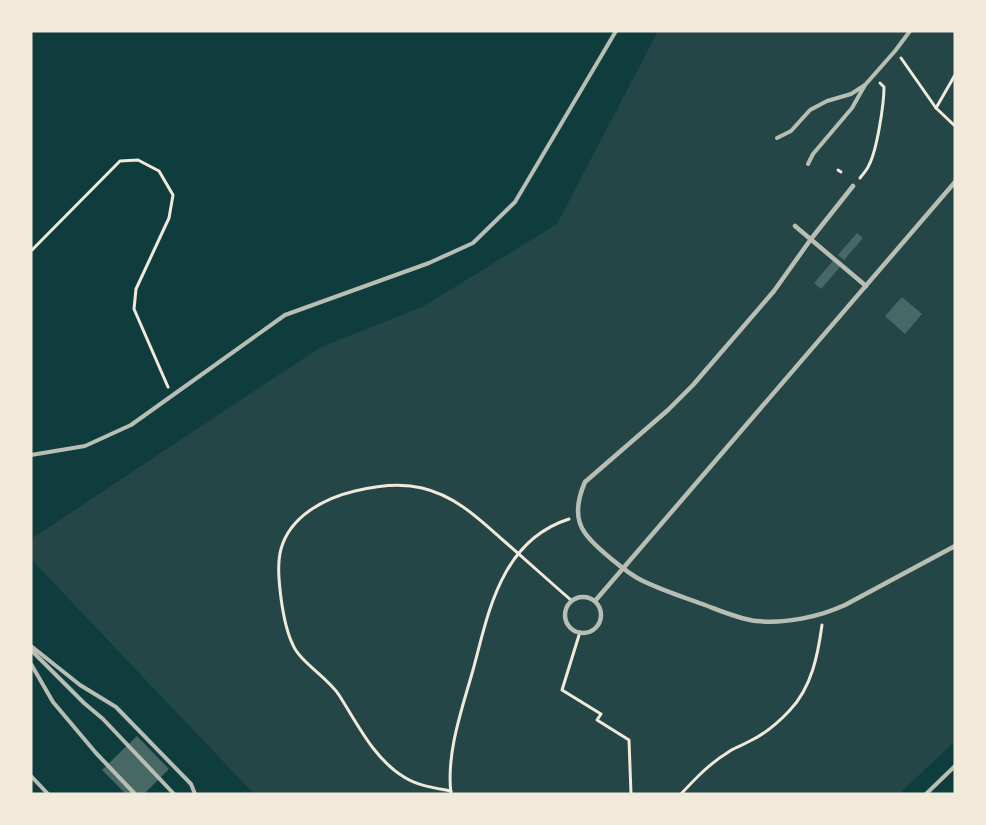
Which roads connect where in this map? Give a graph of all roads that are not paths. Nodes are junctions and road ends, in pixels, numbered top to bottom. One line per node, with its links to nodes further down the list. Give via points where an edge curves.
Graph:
1 (616, 31): 11 (lane, via 515,202 473,243 429,263 285,315 131,425 85,446)
2 (910, 31): 3 (lane)
3 (865, 85): 4 (lane, via 810,110 791,131); 5 (lane, via 852,108)
4 (777, 138)
5 (808, 164)
6 (955, 182): 10 (street)
7 (853, 186): 9 (street)
8 (795, 226): 9 (street)
9 (810, 239): 10 (street); 13 (street, via 774,291 693,385 585,482 580,493 579,516 584,532)
10 (866, 286): 13 (street)
11 (31, 456)
12 (955, 546): 13 (street, via 823,614 755,621 678,596 639,579)
13 (624, 568): 14 (street)
14 (595, 601): 14 (street, via 582,597 572,601 567,607 566,619 571,629 591,632 600,623 601,611)
15 (31, 646): 23 (lane, via 116,707)
16 (31, 650): 22 (lane)
17 (31, 664): 21 (lane, via 53,702)
18 (955, 766): 24 (lane)
19 (31, 776): 20 (lane)
20 (48, 794)
21 (135, 794)
22 (174, 794)
23 (196, 794)
24 (926, 794)

